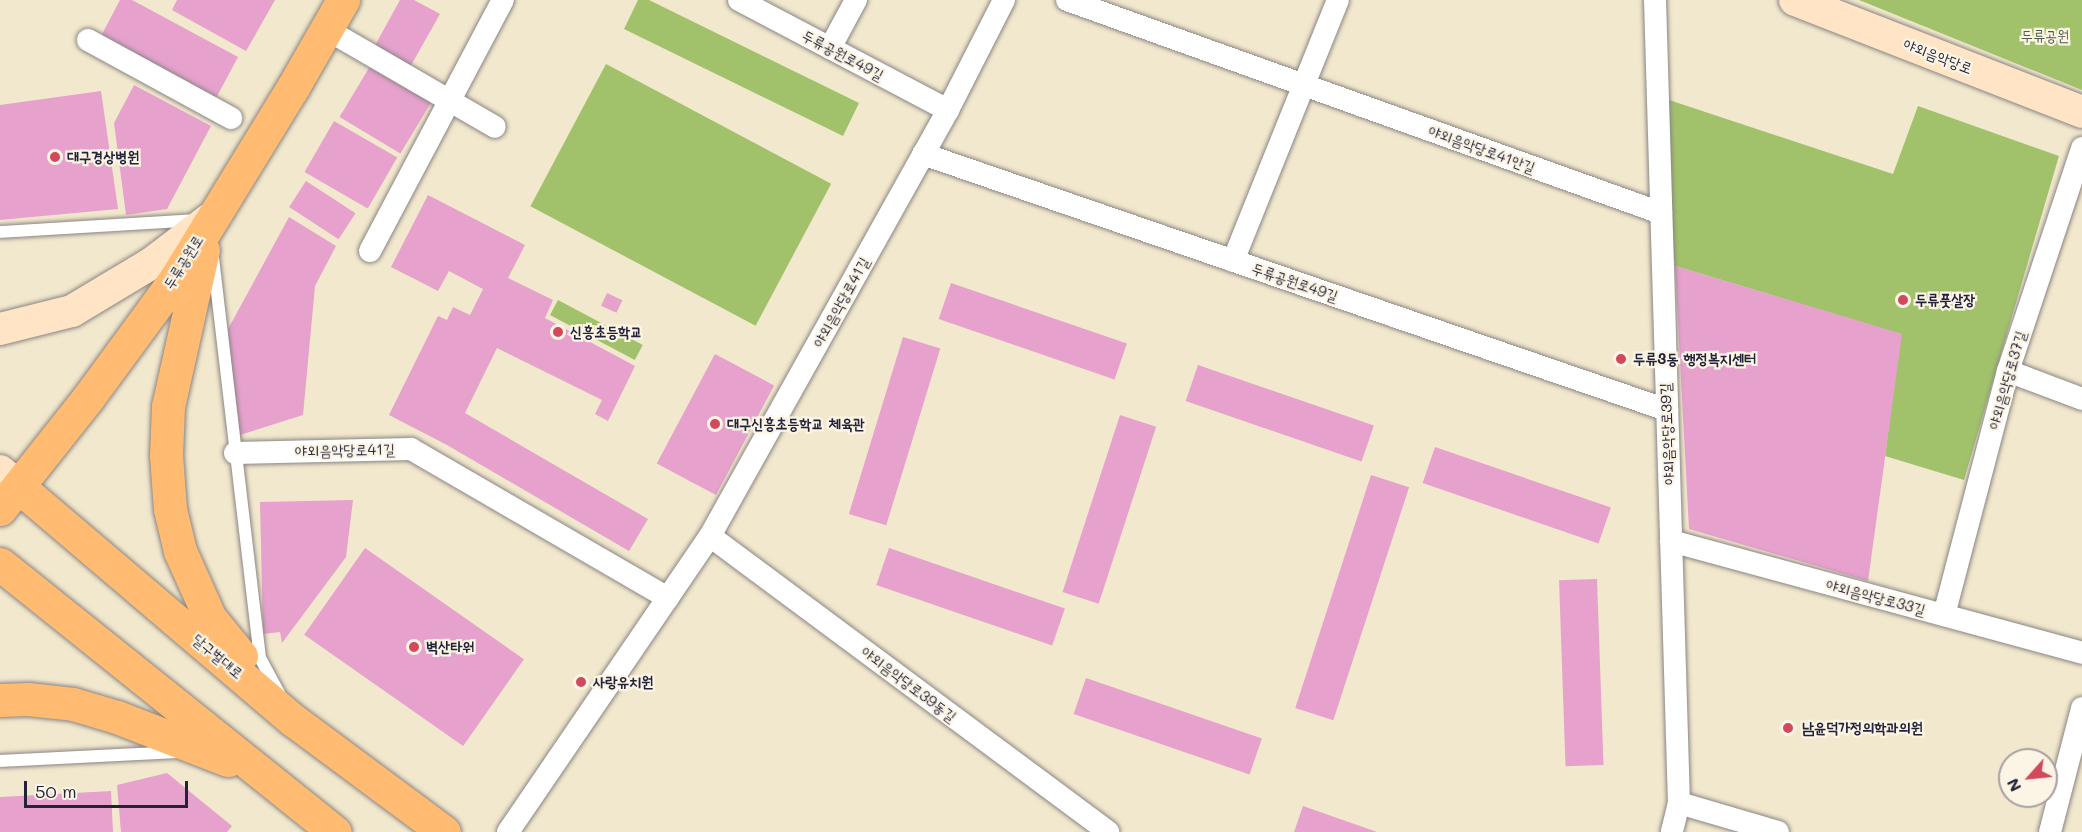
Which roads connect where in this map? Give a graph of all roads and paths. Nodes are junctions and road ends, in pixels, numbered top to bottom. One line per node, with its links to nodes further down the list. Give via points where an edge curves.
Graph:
1 (343, 0): 10 (main road, 두류공원로)
2 (503, 0): 14 (street)
3 (739, 0): 12 (street, 두류공원로49길)
4 (856, 0): 12 (street)
5 (1004, 0): 15 (street, 야외음악당로41길)
6 (1067, 0): 13 (street, 야외음악당로41안길)
7 (1338, 0): 13 (street)
8 (1655, 0): 21 (street, 야외음악당로39길)
9 (1795, 0): 16 (main road, 야외음악당로)
10 (326, 29): 14 (street); 22 (main road, 두류공원로)
11 (88, 40): 17 (street)
12 (830, 48): 15 (street, 두류공원로49길)
13 (1304, 85): 21 (street, 야외음악당로41안길); 25 (street)
14 (448, 100): 18 (street); 24 (street)
15 (948, 110): 20 (street, 야외음악당로41길)
16 (2082, 112)
17 (231, 118)
18 (495, 127)
19 (2082, 148): 27 (street, 야외음악당로37길)
20 (923, 154): 25 (street, 두류공원로49길); 32 (street, 야외음악당로41길)
21 (1660, 213): 29 (street, 야외음악당로39길)
22 (210, 219): 23 (lane); 26 (main road, via 152,262 72,311); 30 (lane); 31 (main road, 두류공원로, via 176,278); 40 (main road, via 168,406 170,508 180,551 210,618)
23 (0, 232)
24 (370, 251)
25 (1233, 261): 29 (street, 두류공원로49길)
26 (0, 328)
27 (2008, 371): 28 (street); 36 (street, 야외음악당로37길)
28 (2082, 399)
29 (1666, 410): 33 (street, 야외음악당로39길)
30 (235, 453): 35 (street, 야외음악당로41길, via 411,449); 40 (lane, via 260,658)
31 (6, 489): 40 (main road, 달구벌대로)
32 (710, 536): 35 (street, 야외음악당로41길); 45 (street, 야외음악당로39동길)
33 (1671, 541): 36 (street, 야외음악당로33길); 44 (street, 야외음악당로39길)
34 (0, 564): 43 (main road)
35 (668, 598): 48 (street, 야외음악당로41길)
36 (1944, 615): 37 (street, 야외음악당로33길)
37 (2082, 653)
38 (0, 699): 41 (main road, via 73,704)
39 (2082, 708): 51 (street)
40 (293, 720): 47 (main road, 달구벌대로)
41 (202, 750): 42 (lane); 43 (main road)
42 (0, 760)
43 (257, 772): 46 (main road)
44 (1679, 803): 49 (street, 야외음악당로39길); 50 (street)
45 (1105, 831)
46 (335, 832)
47 (444, 832)
48 (508, 832)
49 (1671, 832)
50 (1778, 832)
51 (2050, 832)

